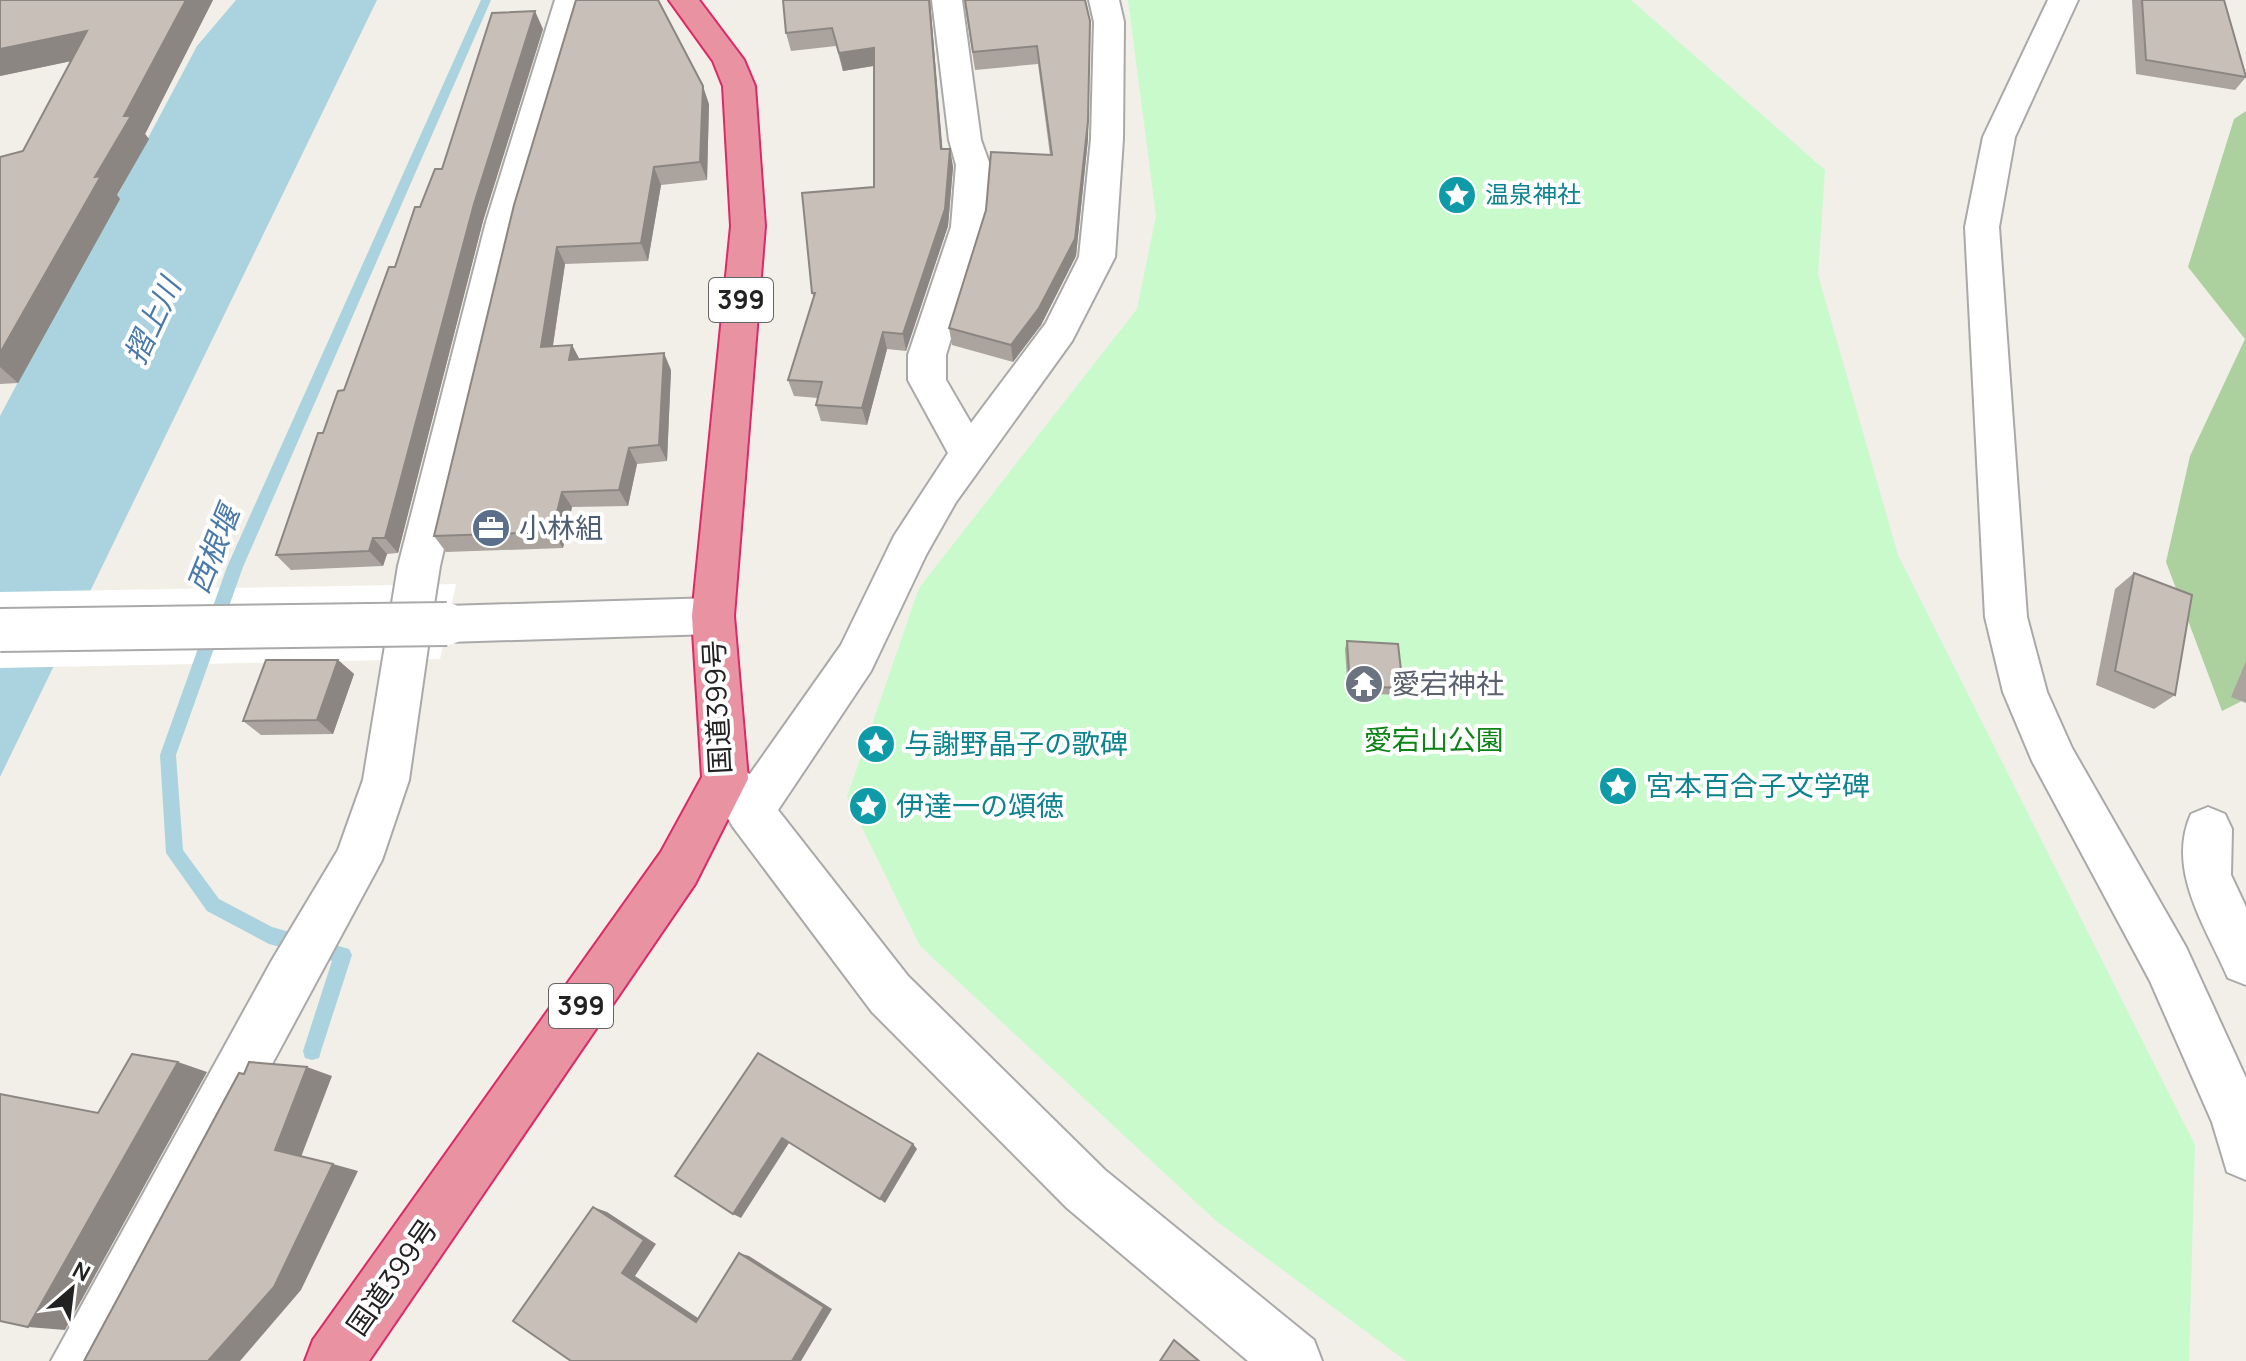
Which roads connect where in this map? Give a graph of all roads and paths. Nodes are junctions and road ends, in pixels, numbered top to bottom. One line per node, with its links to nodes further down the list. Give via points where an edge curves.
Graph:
1 (570, 0): 13 (street, via 503,222 419,566 386,780 358,860)
2 (684, 0): 7 (highway, 国道399号 / 399, via 728,60 739,86 748,226)
3 (947, 0): 6 (street, via 965,140 973,165 968,227 927,355 927,380)
4 (1104, 0): 6 (street, via 1109,22 1107,139 1097,257 1059,332)
5 (2063, 0): 12 (street, via 1999,137 1982,227 2006,617 2025,692 2055,761 2168,964 2238,1120)
6 (969, 454): 9 (street, via 909,548 856,658)
7 (713, 616): 8 (street, bridge); 9 (highway, 国道399号 / 399)
8 (0, 630)
9 (738, 795): 14 (highway, 国道399号 / 399, via 678,868); 15 (street, via 890,994 1086,1189)
10 (2208, 829): 11 (street, via 2207,876)
11 (2246, 961)
12 (2246, 1153)
13 (80, 1361)
14 (334, 1361)
15 (1293, 1361)

